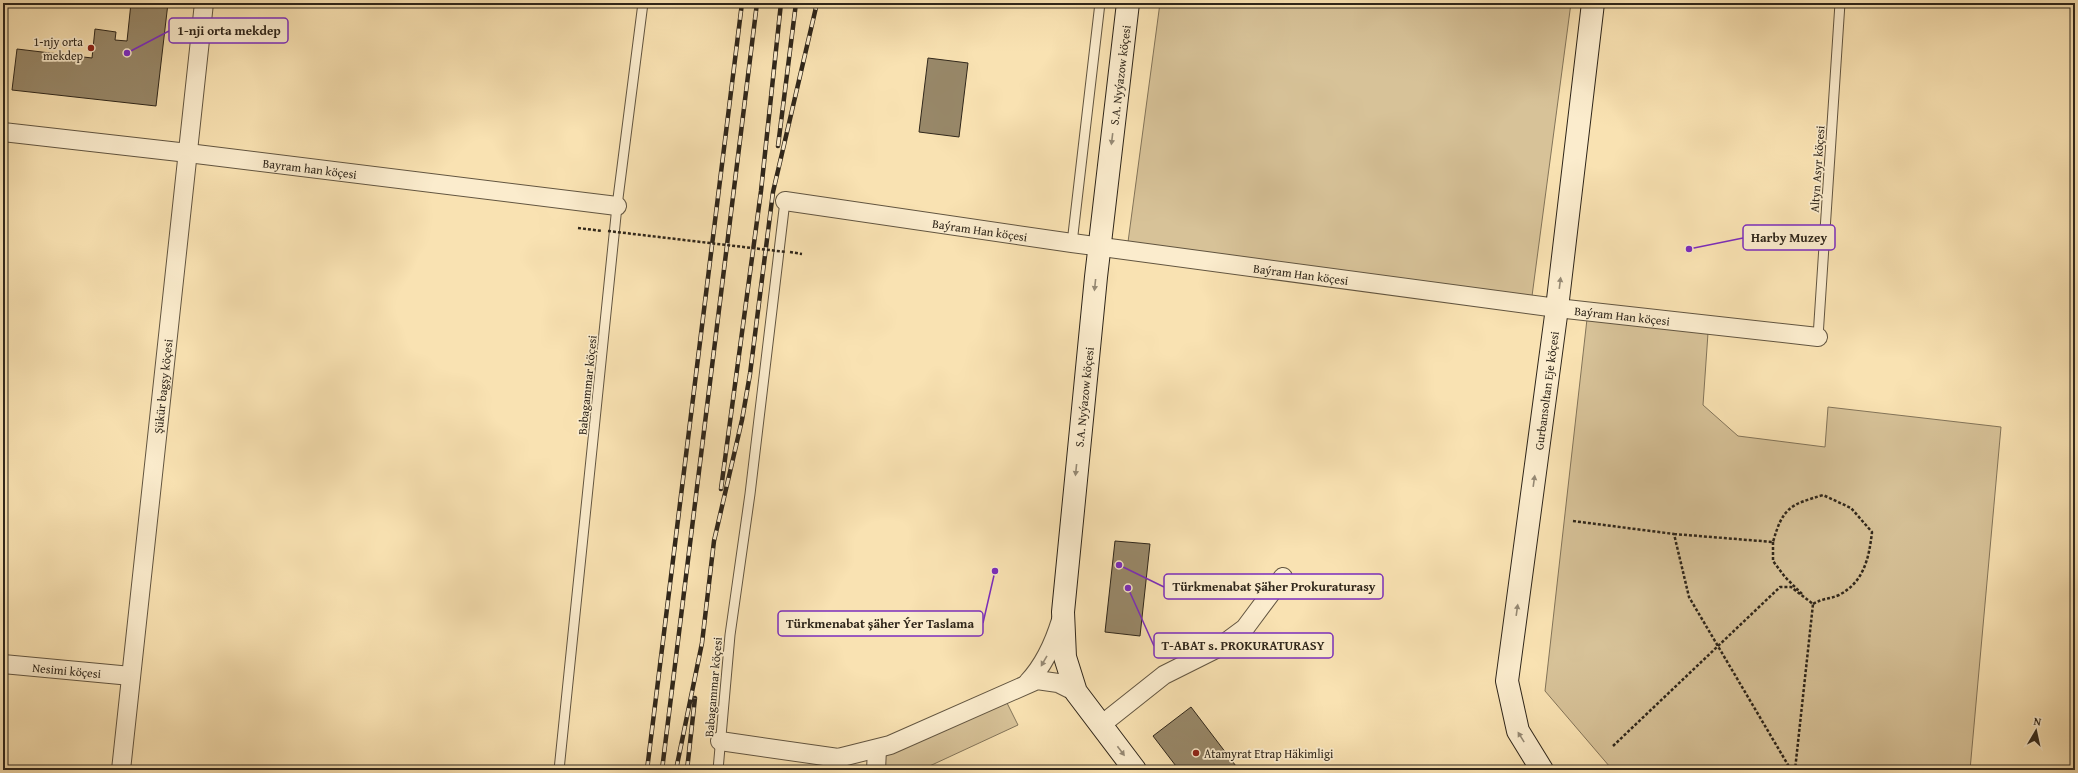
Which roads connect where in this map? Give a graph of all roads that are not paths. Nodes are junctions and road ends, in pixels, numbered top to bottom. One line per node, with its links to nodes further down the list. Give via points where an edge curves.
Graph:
1 (204, 3): 8 (street, Şükür bagşy köçesi)
2 (643, 3): 10 (lane, Babagammar köçesi)
3 (1100, 3): 11 (lane)
4 (1128, 3): 12 (street, S.A. Nyýazow köçesi, one-way to 12)
5 (1593, 3): 13 (street, Gurbansoltan Eje köçesi, one-way to 5)
6 (1840, 3): 14 (lane, Altyn Asyr köçesi)
7 (3, 132): 8 (street, Bayram han köçesi)
8 (188, 153): 10 (street, Bayram han köçesi); 18 (street, Şükür bagşy köçesi)
9 (785, 201): 11 (street, Baýram Han köçesi); 22 (lane, Babagammar köçesi, via 750,494 730,635)
10 (617, 206): 25 (lane, Babagammar köçesi)
11 (1072, 243): 12 (street, Baýram Han köçesi)
12 (1100, 246): 13 (street, Baýram Han köçesi); 16 (street, S.A. Nyýazow köçesi, one-way to 16)
13 (1557, 308): 14 (street, Baýram Han köçesi); 29 (street, Gurbansoltan Eje köçesi, one-way to 13, via 1518,731 1507,681)
14 (1818, 337)
15 (1283, 577): 21 (street, via 1245,628 1218,648 1164,675)
16 (1063, 612): 19 (street, one-way to 19, via 1048,656); 20 (street, S.A. Nyýazow köçesi, via 1065,657)
17 (3, 664): 18 (street, Nesimi köçesi)
18 (131, 676): 24 (street, Şükür bagşy köçesi)
19 (1028, 682): 20 (street, via 1050,681); 23 (street, via 890,746)
20 (1076, 692): 21 (street, S.A. Nyýazow köçesi)
21 (1101, 725): 28 (street, S.A. Nyýazow köçesi, one-way to 28)
22 (720, 741): 23 (street, via 838,758); 26 (lane, Babagammar köçesi)
23 (877, 749): 27 (street)
24 (121, 770)
25 (559, 770)
26 (718, 770)
27 (876, 770)
28 (1135, 770)
29 (1542, 770)

